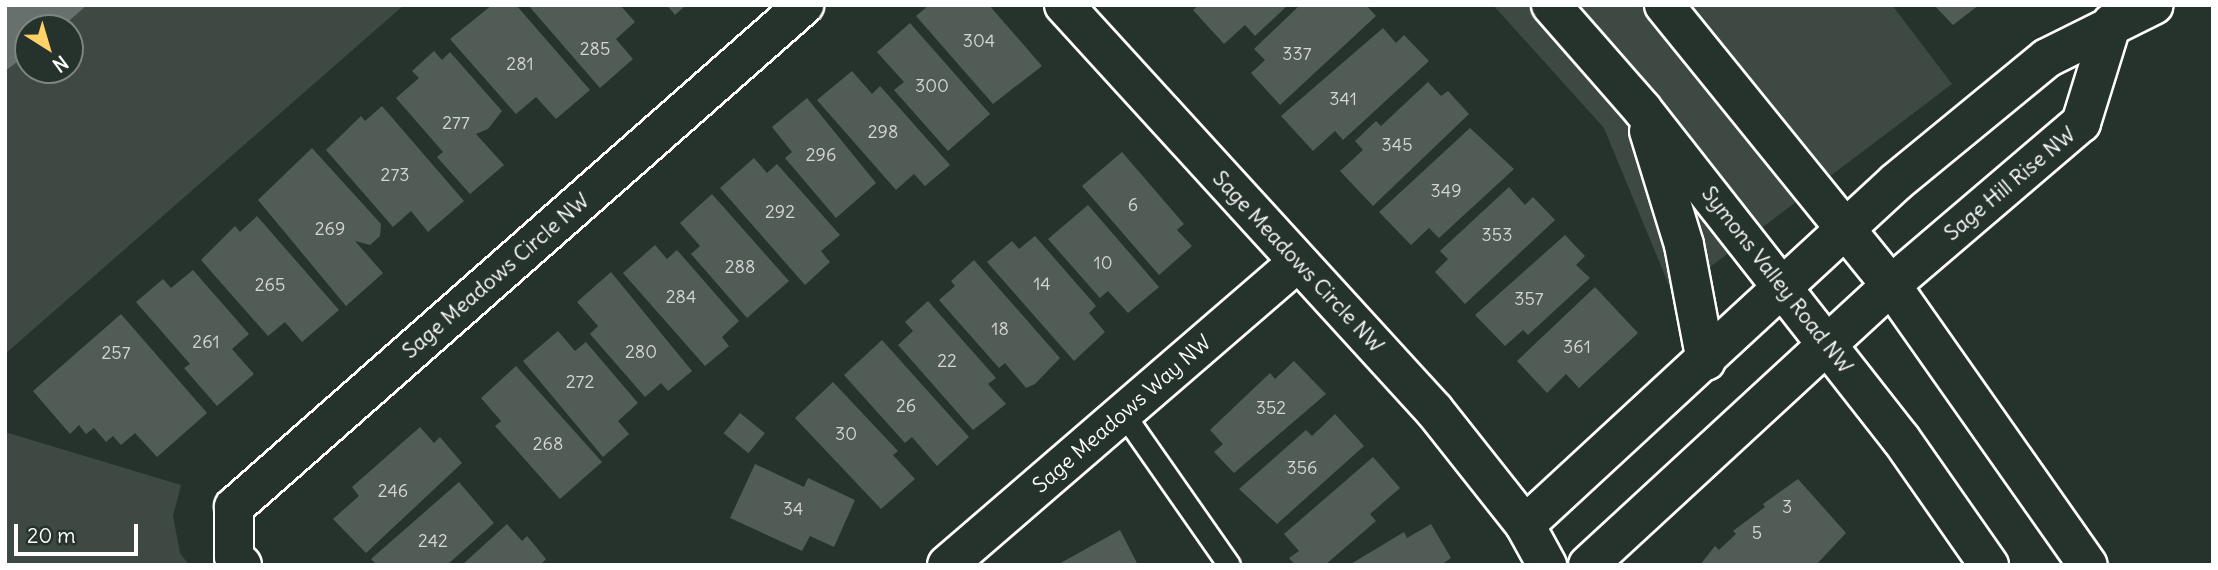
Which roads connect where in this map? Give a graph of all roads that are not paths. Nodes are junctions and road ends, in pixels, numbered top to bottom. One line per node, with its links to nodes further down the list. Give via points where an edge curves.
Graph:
1 (804, 5): 16 (street, Sage Meadows Circle NW, via 234,507 234,557)
2 (1064, 5): 9 (street, Sage Meadows Circle NW)
3 (1551, 5): 7 (street, Symons Valley Road NW)
4 (1664, 5): 8 (street)
5 (2154, 5): 6 (street)
6 (2112, 23): 8 (street, via 2047,58); 10 (street, Sage Hill Rise NW, via 2081,123)
7 (1642, 109): 11 (street, Symons Valley Road NW); 13 (street, via 1686,255)
8 (1846, 229): 10 (street); 11 (street)
9 (1297, 263): 14 (street, Sage Meadows Way NW); 15 (street, Sage Meadows Circle NW, via 1434,410)
10 (1891, 285): 12 (street); 22 (street)
11 (1782, 286): 12 (street, Symons Valley Road NW); 13 (street)
12 (1827, 344): 20 (street); 21 (street, Symons Valley Road NW, via 1901,439)
13 (1706, 361): 15 (street)
14 (1122, 413): 17 (street, Sage Meadows Way NW); 18 (lane)
15 (1525, 525): 19 (street, Sage Meadows Circle NW)
16 (242, 565)
17 (947, 565)
18 (1229, 565)
19 (1548, 565)
20 (1588, 565)
21 (1989, 565)
22 (2088, 565)

